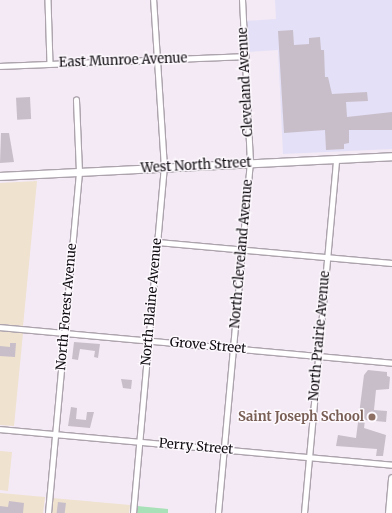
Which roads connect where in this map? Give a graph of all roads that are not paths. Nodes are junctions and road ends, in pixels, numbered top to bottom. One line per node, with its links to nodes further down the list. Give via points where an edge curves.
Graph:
1 (48, 0): 6 (street)
2 (153, 0): 5 (street, North Blaine Avenue)
3 (242, 0): 4 (street, Cleveland Avenue)
4 (246, 56): 5 (street, East Munroe Avenue); 11 (street, Cleveland Avenue)
5 (156, 60): 6 (street, East Munroe Avenue); 12 (street, North Blaine Avenue)
6 (50, 63): 7 (street, East Munroe Avenue)
7 (0, 66)
8 (76, 100): 13 (street, North Forest Avenue)
9 (392, 156): 10 (main road, West North Street)
10 (336, 158): 11 (main road, West North Street); 17 (street, North Prairie Avenue)
11 (250, 163): 12 (main road, West North Street); 16 (street, North Cleveland Avenue)
12 (164, 168): 13 (main road, West North Street); 15 (street, North Blaine Avenue)
13 (79, 172): 14 (main road, West North Street); 20 (street, North Forest Avenue)
14 (0, 176)
15 (157, 242): 16 (street); 21 (street, North Blaine Avenue)
16 (242, 249): 17 (street); 22 (street, North Cleveland Avenue)
17 (327, 257): 18 (street); 23 (street, North Prairie Avenue)
18 (392, 263)
19 (0, 327): 20 (street, Grove Street)
20 (64, 333): 21 (street, Grove Street); 26 (street, North Forest Avenue)
21 (148, 340): 22 (street, Grove Street); 27 (street, North Blaine Avenue)
22 (233, 348): 23 (street, Grove Street); 28 (street, North Cleveland Avenue)
23 (318, 356): 24 (street, Grove Street); 29 (street, North Prairie Avenue)
24 (392, 363)
25 (0, 429): 26 (street, Perry Street)
26 (55, 434): 27 (street, Perry Street); 32 (street, North Forest Avenue)
27 (139, 442): 28 (street, Perry Street); 33 (street, North Blaine Avenue)
28 (224, 450): 29 (street, Perry Street); 34 (street, North Cleveland Avenue)
29 (309, 458): 30 (street, Perry Street); 35 (street, North Prairie Avenue)
30 (392, 465)
31 (392, 478): 36 (main road)
32 (48, 513)
33 (133, 513)
34 (218, 513)
35 (304, 513)
36 (389, 513)

